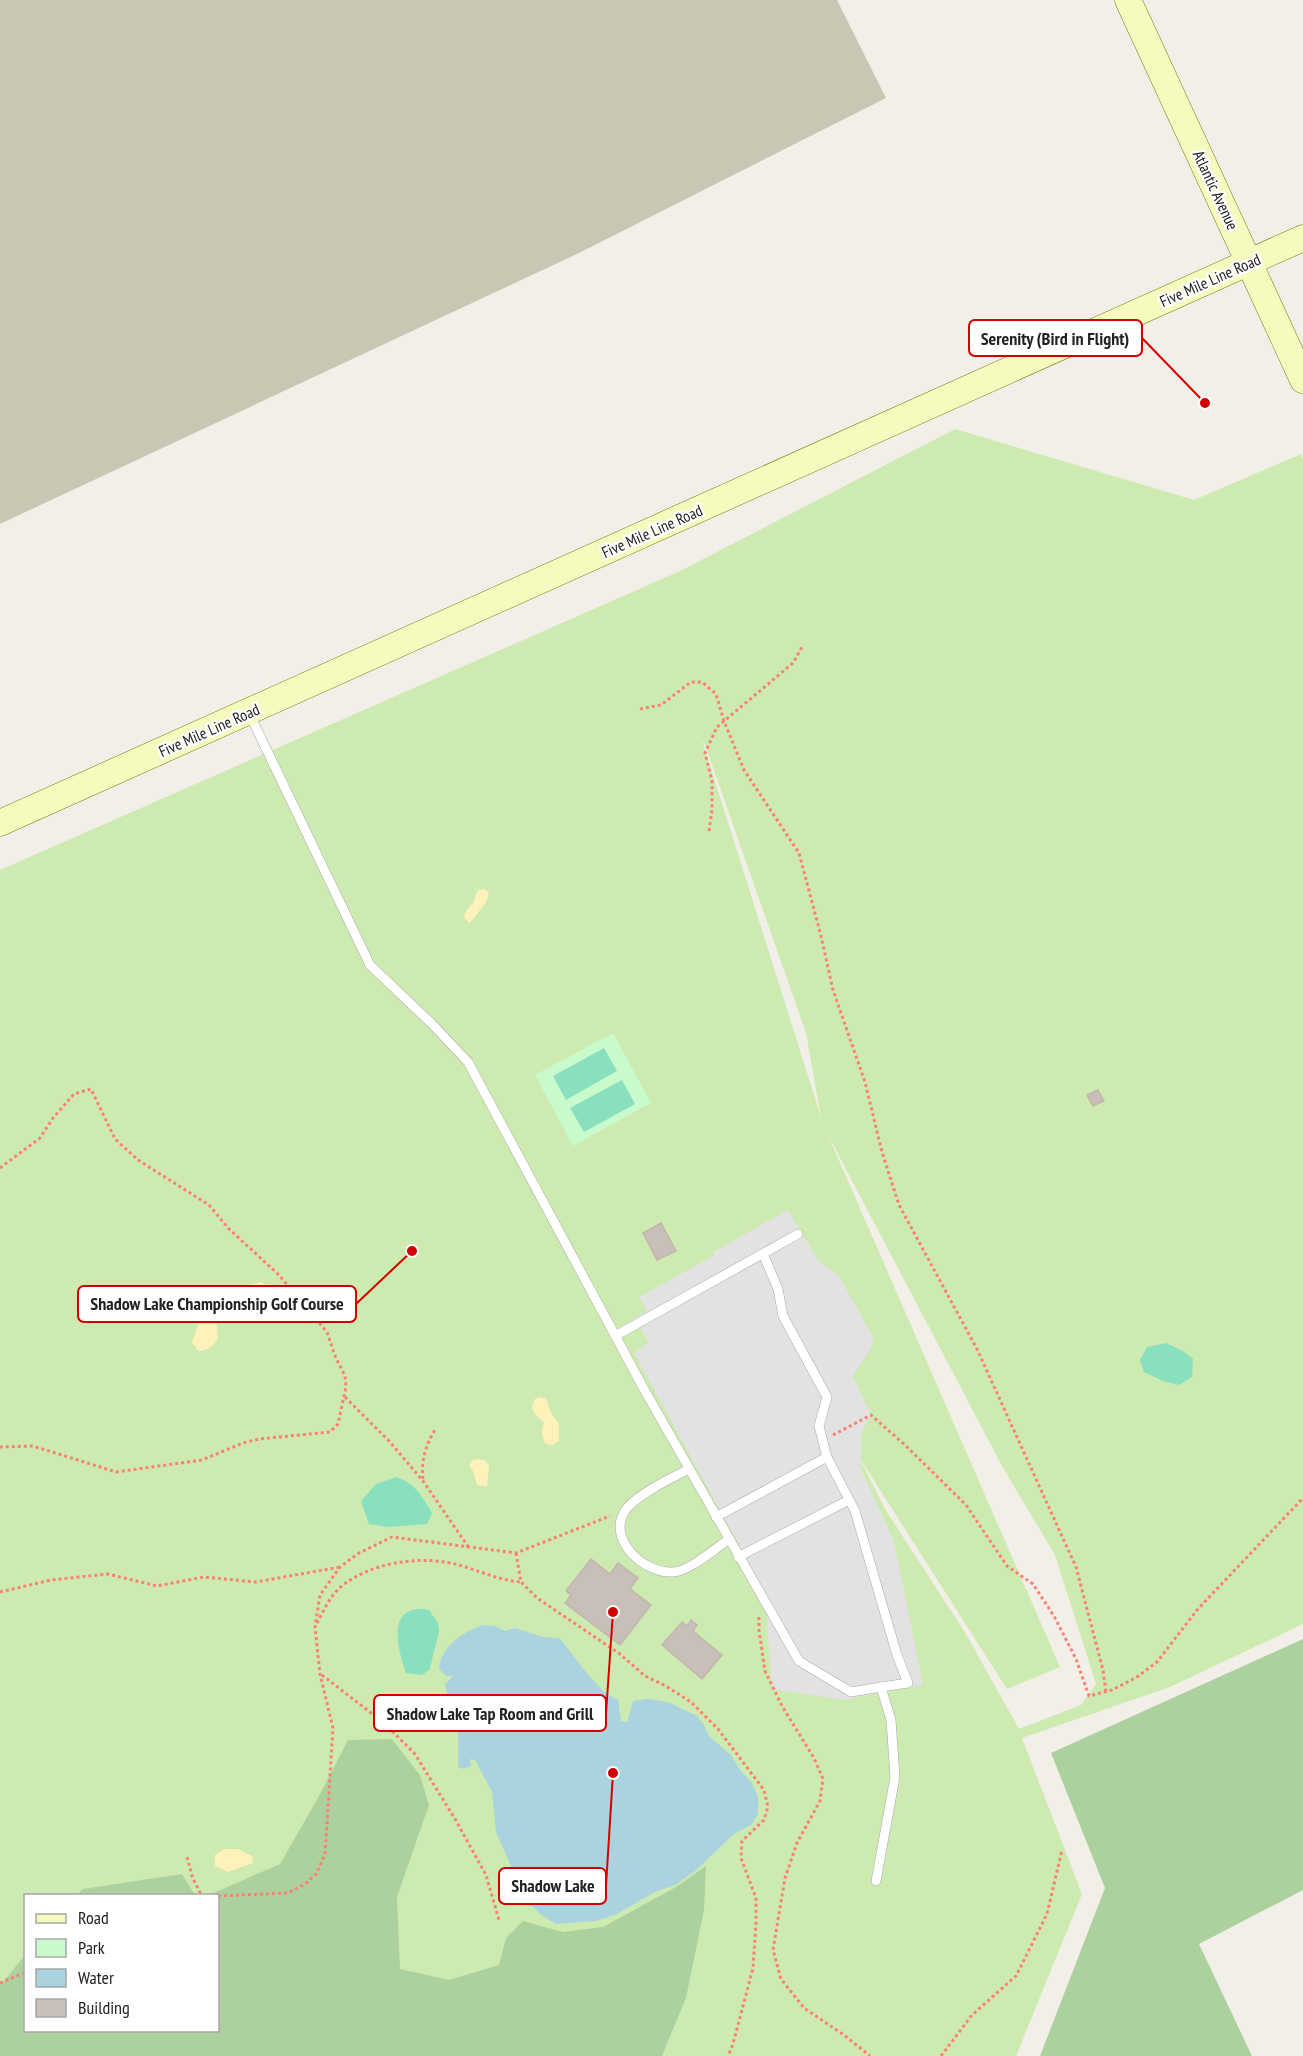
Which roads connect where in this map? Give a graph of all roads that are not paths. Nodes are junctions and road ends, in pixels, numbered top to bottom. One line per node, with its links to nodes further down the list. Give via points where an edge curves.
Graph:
1 (1128, 0): 3 (main road, Atlantic Avenue)
2 (1303, 238): 3 (main road, Five Mile Line Road)
3 (1250, 262): 4 (main road, Atlantic Avenue); 5 (main road, Five Mile Line Road)
4 (1303, 380)
5 (249, 712): 6 (main road, Five Mile Line Road); 9 (lane, via 370,965 468,1062)
6 (0, 823)
7 (798, 1234): 8 (lane)
8 (762, 1254): 9 (lane); 10 (lane, via 778,1289 783,1316 827,1397 819,1425)
9 (615, 1336): 11 (lane)
10 (827, 1457): 12 (lane); 13 (lane)
11 (689, 1469): 13 (lane); 14 (lane, via 626,1509 621,1521 622,1539 633,1556 652,1570 674,1572)
12 (849, 1500): 15 (lane); 16 (lane, via 908,1683)
13 (716, 1517): 14 (lane)
14 (728, 1540): 15 (lane)
15 (738, 1557): 16 (lane, via 799,1661 851,1692)
16 (881, 1687): 17 (lane, via 891,1720 894,1777)
17 (876, 1881)

